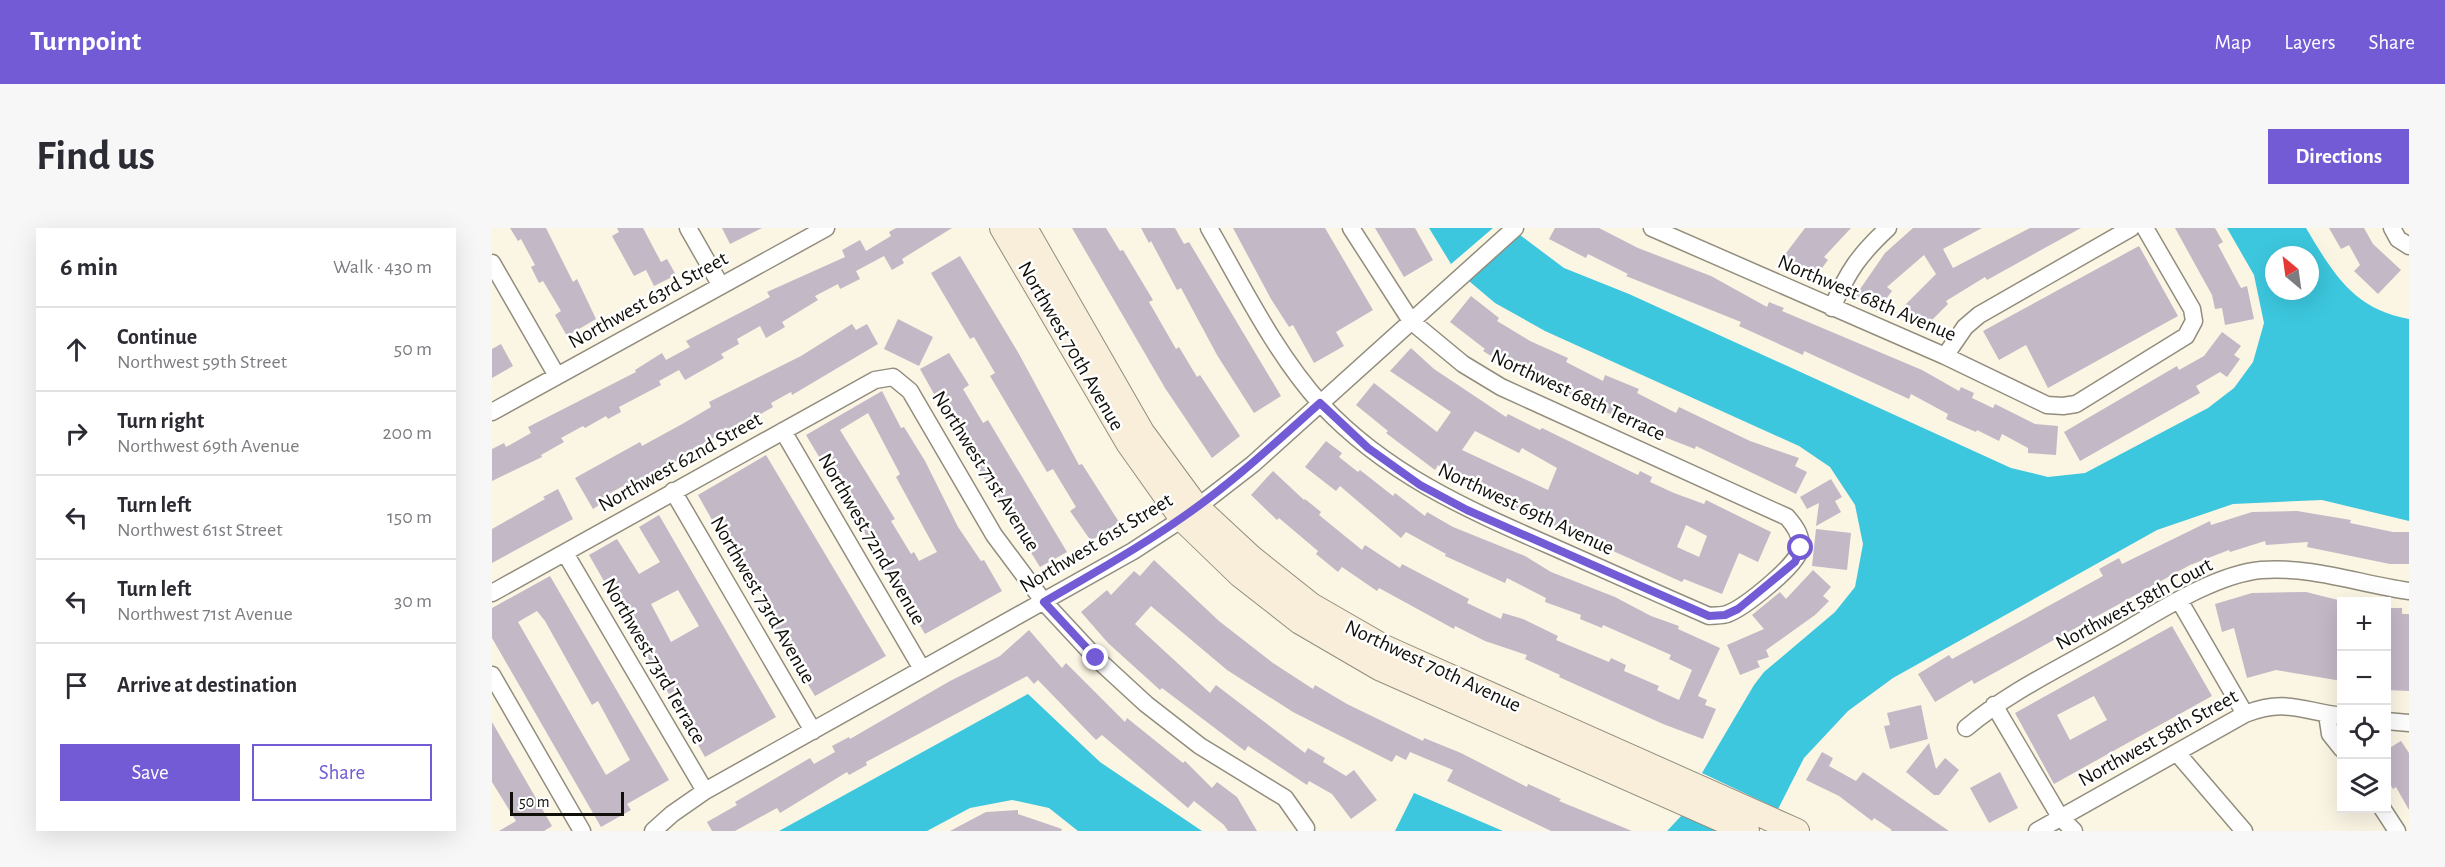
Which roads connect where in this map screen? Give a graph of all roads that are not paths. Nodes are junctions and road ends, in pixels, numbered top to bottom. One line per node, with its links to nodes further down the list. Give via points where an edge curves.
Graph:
1 (688, 228): 15 (street)
2 (826, 228): 15 (street, Northwest 63rd Street)
3 (1002, 228): 25 (street, Northwest 70th Avenue, via 1128,444)
4 (1025, 228): 25 (street, Northwest 70th Avenue)
5 (1209, 228): 21 (street, Northwest 69th Avenue, via 1279,348)
6 (1351, 228): 17 (street, Northwest 68th Terrace)
7 (1515, 228): 17 (street, Northwest 61st Street)
8 (1652, 228): 16 (street, Northwest 68th Avenue)
9 (1888, 228): 16 (street, via 1848,271)
10 (2131, 228): 18 (street, via 1979,315 1965,327)
11 (2145, 228): 18 (street, Northwest 68th Avenue, via 2192,309 2194,321 2186,336 2076,404 2063,406 2047,405)
12 (2392, 228): 13 (street, via 2398,239)
13 (2409, 246)
14 (492, 263): 19 (street)
15 (721, 286): 19 (street, Northwest 63rd Street)
16 (1832, 308): 18 (street, Northwest 68th Avenue)
17 (1411, 321): 21 (street, Northwest 61st Street); 31 (street, Northwest 68th Terrace, via 1463,364 1501,387 1787,517 1798,531 1801,548 1795,562 1738,609)
18 (1945, 356)
19 (556, 376): 22 (street, Northwest 63rd Street)
20 (892, 377): 23 (street, Northwest 62nd Street, via 875,380); 30 (street, Northwest 71st Avenue, via 910,391 994,535)
21 (1320, 403): 25 (street, Northwest 61st Street, via 1253,464); 31 (street, Northwest 69th Avenue, via 1368,448 1420,485 1458,505 1709,616)
22 (492, 412)
23 (783, 431): 24 (street, Northwest 62nd Street); 32 (street, Northwest 72nd Avenue)
24 (673, 492): 26 (street, Northwest 62nd Street); 40 (street, Northwest 73rd Avenue)
25 (1189, 513): 30 (street, Northwest 61st Street, via 1133,551); 49 (street, Northwest 70th Avenue, via 1240,575 1292,615 1379,668); 50 (street, Northwest 70th Avenue, via 1311,605 1384,647)
26 (565, 553): 28 (street, Northwest 62nd Street); 43 (street, Northwest 73rd Terrace)
27 (2409, 591): 29 (street, Northwest 58th Court, via 2301,569 2259,570)
28 (492, 594)
29 (2179, 600): 34 (street, Northwest 58th Court); 35 (street)
30 (1044, 602): 32 (street, Northwest 61st Street); 46 (street, Northwest 71st Avenue, via 1146,704 1200,746 1285,798)
31 (1725, 615)
32 (922, 669): 40 (street, Northwest 61st Street)
33 (492, 675): 47 (street)
34 (1994, 705): 39 (street, Northwest 58th Court); 45 (street)
35 (2245, 714): 36 (street, Northwest 58th Street, via 2267,706 2289,705); 42 (street, Northwest 58th Street)
36 (2334, 715): 41 (street, via 2330,734)
37 (2391, 721): 38 (street)
38 (2409, 723)
39 (1966, 728)
40 (813, 731): 43 (street, Northwest 61st Street)
41 (2337, 743)
42 (2177, 753): 45 (street, Northwest 58th Street); 53 (street)
43 (705, 791): 48 (street, Northwest 61st Street)
44 (2385, 813): 54 (street)
45 (2060, 817): 51 (street, Northwest 58th Street); 52 (street)
46 (1306, 828)
47 (582, 831)
48 (653, 831)
49 (1747, 831)
50 (1797, 831)
51 (2037, 831)
52 (2074, 831)
53 (2244, 831)
54 (2397, 831)

